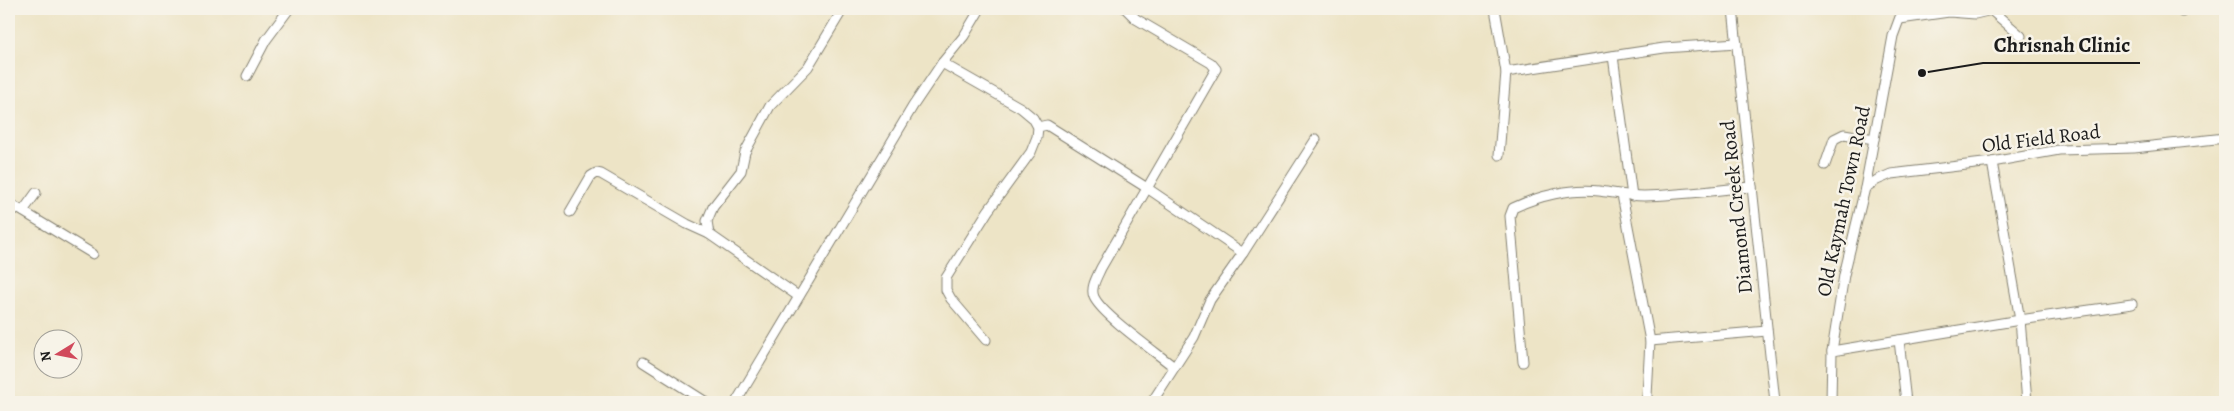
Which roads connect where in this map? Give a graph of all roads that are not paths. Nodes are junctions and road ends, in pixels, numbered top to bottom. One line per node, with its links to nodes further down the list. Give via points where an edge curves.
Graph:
1 (289, 9): 15 (street, via 266,40)
2 (843, 9): 32 (street, via 808,67 770,106 745,152 741,171 707,221)
3 (980, 9): 13 (street)
4 (1126, 9): 24 (street, via 1136,19 1216,69)
5 (1494, 9): 14 (street)
6 (1733, 9): 11 (street, Diamond Creek Road)
7 (1903, 9): 9 (street, Old Kaymah Town Road)
8 (1994, 9): 9 (street, via 1975,14 1949,12); 10 (street)
9 (1900, 19): 19 (street, Old Kaymah Town Road, via 1893,36)
10 (2022, 36)
11 (1737, 43): 12 (street, via 1664,48); 23 (street, Diamond Creek Road)
12 (1613, 56): 14 (street); 28 (street)
13 (942, 64): 16 (street, via 1021,108); 35 (street)
14 (1506, 72): 20 (street)
15 (247, 76)
16 (1038, 127): 24 (street, via 1047,125); 39 (street, via 1038,137 1031,152 988,211 946,278 946,290 951,299)
17 (2225, 138): 21 (street, Old Field Road, via 2134,148 2059,150)
18 (1316, 139): 33 (street)
19 (1874, 139): 22 (street, via 1844,134 1834,139); 25 (street, Old Kaymah Town Road)
20 (1499, 155)
21 (1992, 162): 25 (street, Old Field Road, via 1891,174); 37 (street)
22 (1825, 164)
23 (1752, 187): 28 (street); 38 (street, Diamond Creek Road)
24 (1147, 188): 33 (street); 45 (street, via 1101,268 1093,287 1094,297 1105,313)
25 (1865, 188): 42 (street, Old Kaymah Town Road, via 1844,275)
26 (36, 194): 30 (street)
27 (1622, 195): 28 (street); 41 (street); 44 (street, via 1574,191 1543,197 1513,208 1510,216)
28 (1632, 196)
29 (9, 203): 30 (street)
30 (23, 211): 34 (street)
31 (570, 212): 32 (street, via 596,173)
32 (709, 234): 35 (street)
33 (1243, 253): 45 (street, via 1210,300 1194,337)
34 (93, 254)
35 (798, 296): 47 (street)
36 (2132, 304): 37 (street)
37 (2020, 320): 40 (street); 53 (street)
38 (1766, 331): 41 (street); 50 (street, Diamond Creek Road)
39 (986, 340)
40 (1899, 340): 42 (street); 52 (street)
41 (1650, 341): 49 (street)
42 (1832, 352): 51 (street, Old Kaymah Town Road)
43 (643, 362): 46 (street)
44 (1523, 362)
45 (1174, 367): 48 (street)
46 (706, 402)
47 (736, 402)
48 (1152, 402)
49 (1645, 402)
50 (1775, 402)
51 (1831, 402)
52 (1906, 402)
53 (2027, 402)

